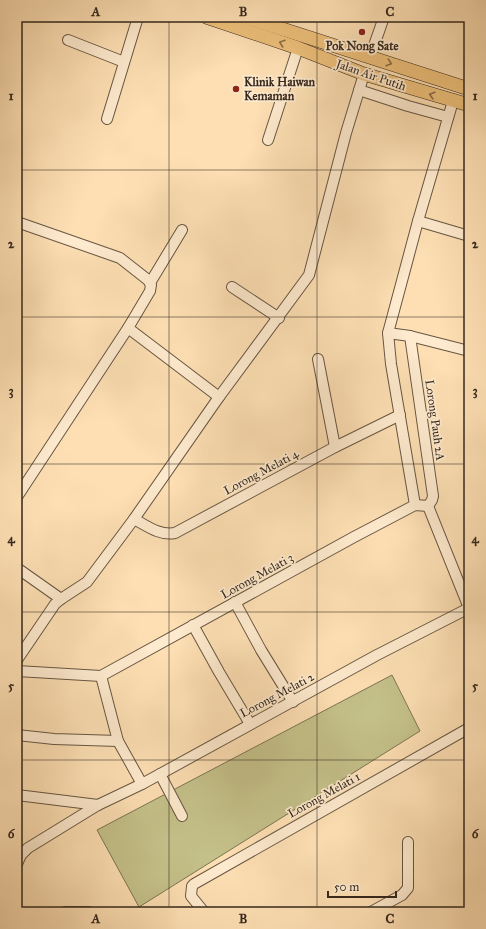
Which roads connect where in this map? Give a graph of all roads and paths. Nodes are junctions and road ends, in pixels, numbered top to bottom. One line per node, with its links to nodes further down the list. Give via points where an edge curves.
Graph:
1 (138, 17): 8 (street)
2 (206, 17): 6 (main road, Jalan Air Putih, one-way to 2)
3 (245, 17): 7 (main road, Jalan Air Putih)
4 (384, 17): 7 (street)
5 (68, 40): 8 (street)
6 (298, 48): 9 (main road, Jalan Air Putih); 16 (street)
7 (370, 57): 10 (main road, Jalan Air Putih, one-way to 10)
8 (124, 62): 15 (street)
9 (364, 74): 11 (street); 12 (main road, Jalan Air Putih, one-way to 9)
10 (467, 89)
11 (359, 90): 14 (street); 23 (street, via 312,268 305,282)
12 (453, 101): 13 (main road, Jalan Air Putih); 14 (street)
13 (469, 106)
14 (448, 117): 17 (street)
15 (107, 119)
16 (268, 140)
17 (418, 221): 20 (street); 25 (street)
18 (17, 222): 21 (street, via 120,258)
19 (182, 230): 21 (street)
20 (469, 236)
21 (150, 283): 24 (street, via 150,292)
22 (232, 287): 23 (street)
23 (278, 318): 29 (street)
24 (128, 328): 29 (street); 32 (street)
25 (388, 333): 26 (street); 30 (street)
26 (410, 336): 27 (street); 34 (street, Lorong Pauh 2A, via 433,496)
27 (469, 352)
28 (318, 359): 31 (street)
29 (219, 397): 35 (street)
30 (400, 415): 31 (street, Lorong Melati 4); 33 (street)
31 (335, 447): 35 (street, Lorong Melati 4, via 175,533 161,533)
32 (17, 498)
33 (415, 505): 34 (street); 38 (street, Lorong Melati 3)
34 (428, 506): 39 (street)
35 (134, 519): 37 (street, via 87,582)
36 (17, 568): 37 (street)
37 (61, 599): 41 (street)
38 (235, 602): 40 (street, Lorong Melati 3); 44 (street)
39 (469, 608): 44 (street, Lorong Melati 2)
40 (193, 625): 43 (street, Lorong Melati 3); 45 (street)
41 (17, 660)
42 (17, 671): 43 (street)
43 (101, 676): 48 (street)
44 (293, 702): 45 (street, Lorong Melati 2)
45 (250, 724): 49 (street, Lorong Melati 2)
46 (469, 728): 58 (street, Lorong Melati 1, via 194,884 191,896)
47 (17, 736): 48 (street, via 54,740)
48 (118, 741): 50 (street)
49 (160, 774): 50 (street, Lorong Melati 2); 53 (street)
50 (142, 784): 52 (street, Lorong Melati 2)
51 (17, 795): 52 (street)
52 (98, 805): 55 (street, Lorong Melati 2, via 28,848)
53 (182, 816)
54 (408, 842): 59 (street, via 408,888 402,895)
55 (17, 864)
56 (65, 912): 57 (street)
57 (89, 912)
58 (204, 912)
59 (371, 912)

